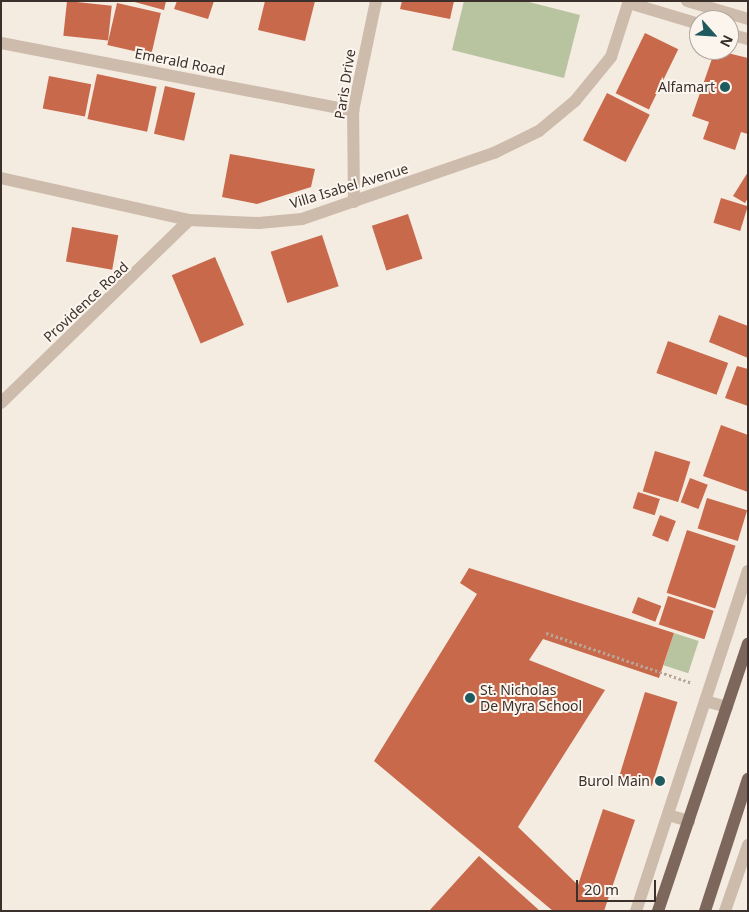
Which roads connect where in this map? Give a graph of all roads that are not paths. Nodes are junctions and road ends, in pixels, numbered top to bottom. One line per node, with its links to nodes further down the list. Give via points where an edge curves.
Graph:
1 (376, 1): 7 (street, Paris Drive)
2 (687, 1): 4 (street)
3 (628, 2): 5 (street, Villa Isabel Avenue); 9 (street, Villa Isabel Avenue, via 611,57 555,119 494,153)
4 (748, 19)
5 (689, 21)
6 (1, 43): 7 (street, Emerald Road)
7 (353, 111): 9 (street, Paris Drive)
8 (1, 178): 10 (street, Villa Isabel Avenue)
9 (354, 202): 10 (street, Villa Isabel Avenue, via 302,219 259,223)
10 (189, 220): 11 (street, Providence Road)
11 (1, 403)
12 (748, 572): 14 (street)
13 (748, 644): 15 (main road)
14 (705, 701): 15 (street); 17 (street)
15 (727, 707): 18 (main road)
16 (748, 779): 22 (main road)
17 (668, 815): 18 (street); 20 (street)
18 (689, 821): 21 (main road)
19 (748, 845): 23 (street)
20 (636, 911)
21 (658, 911)
22 (704, 911)
23 (725, 911)

